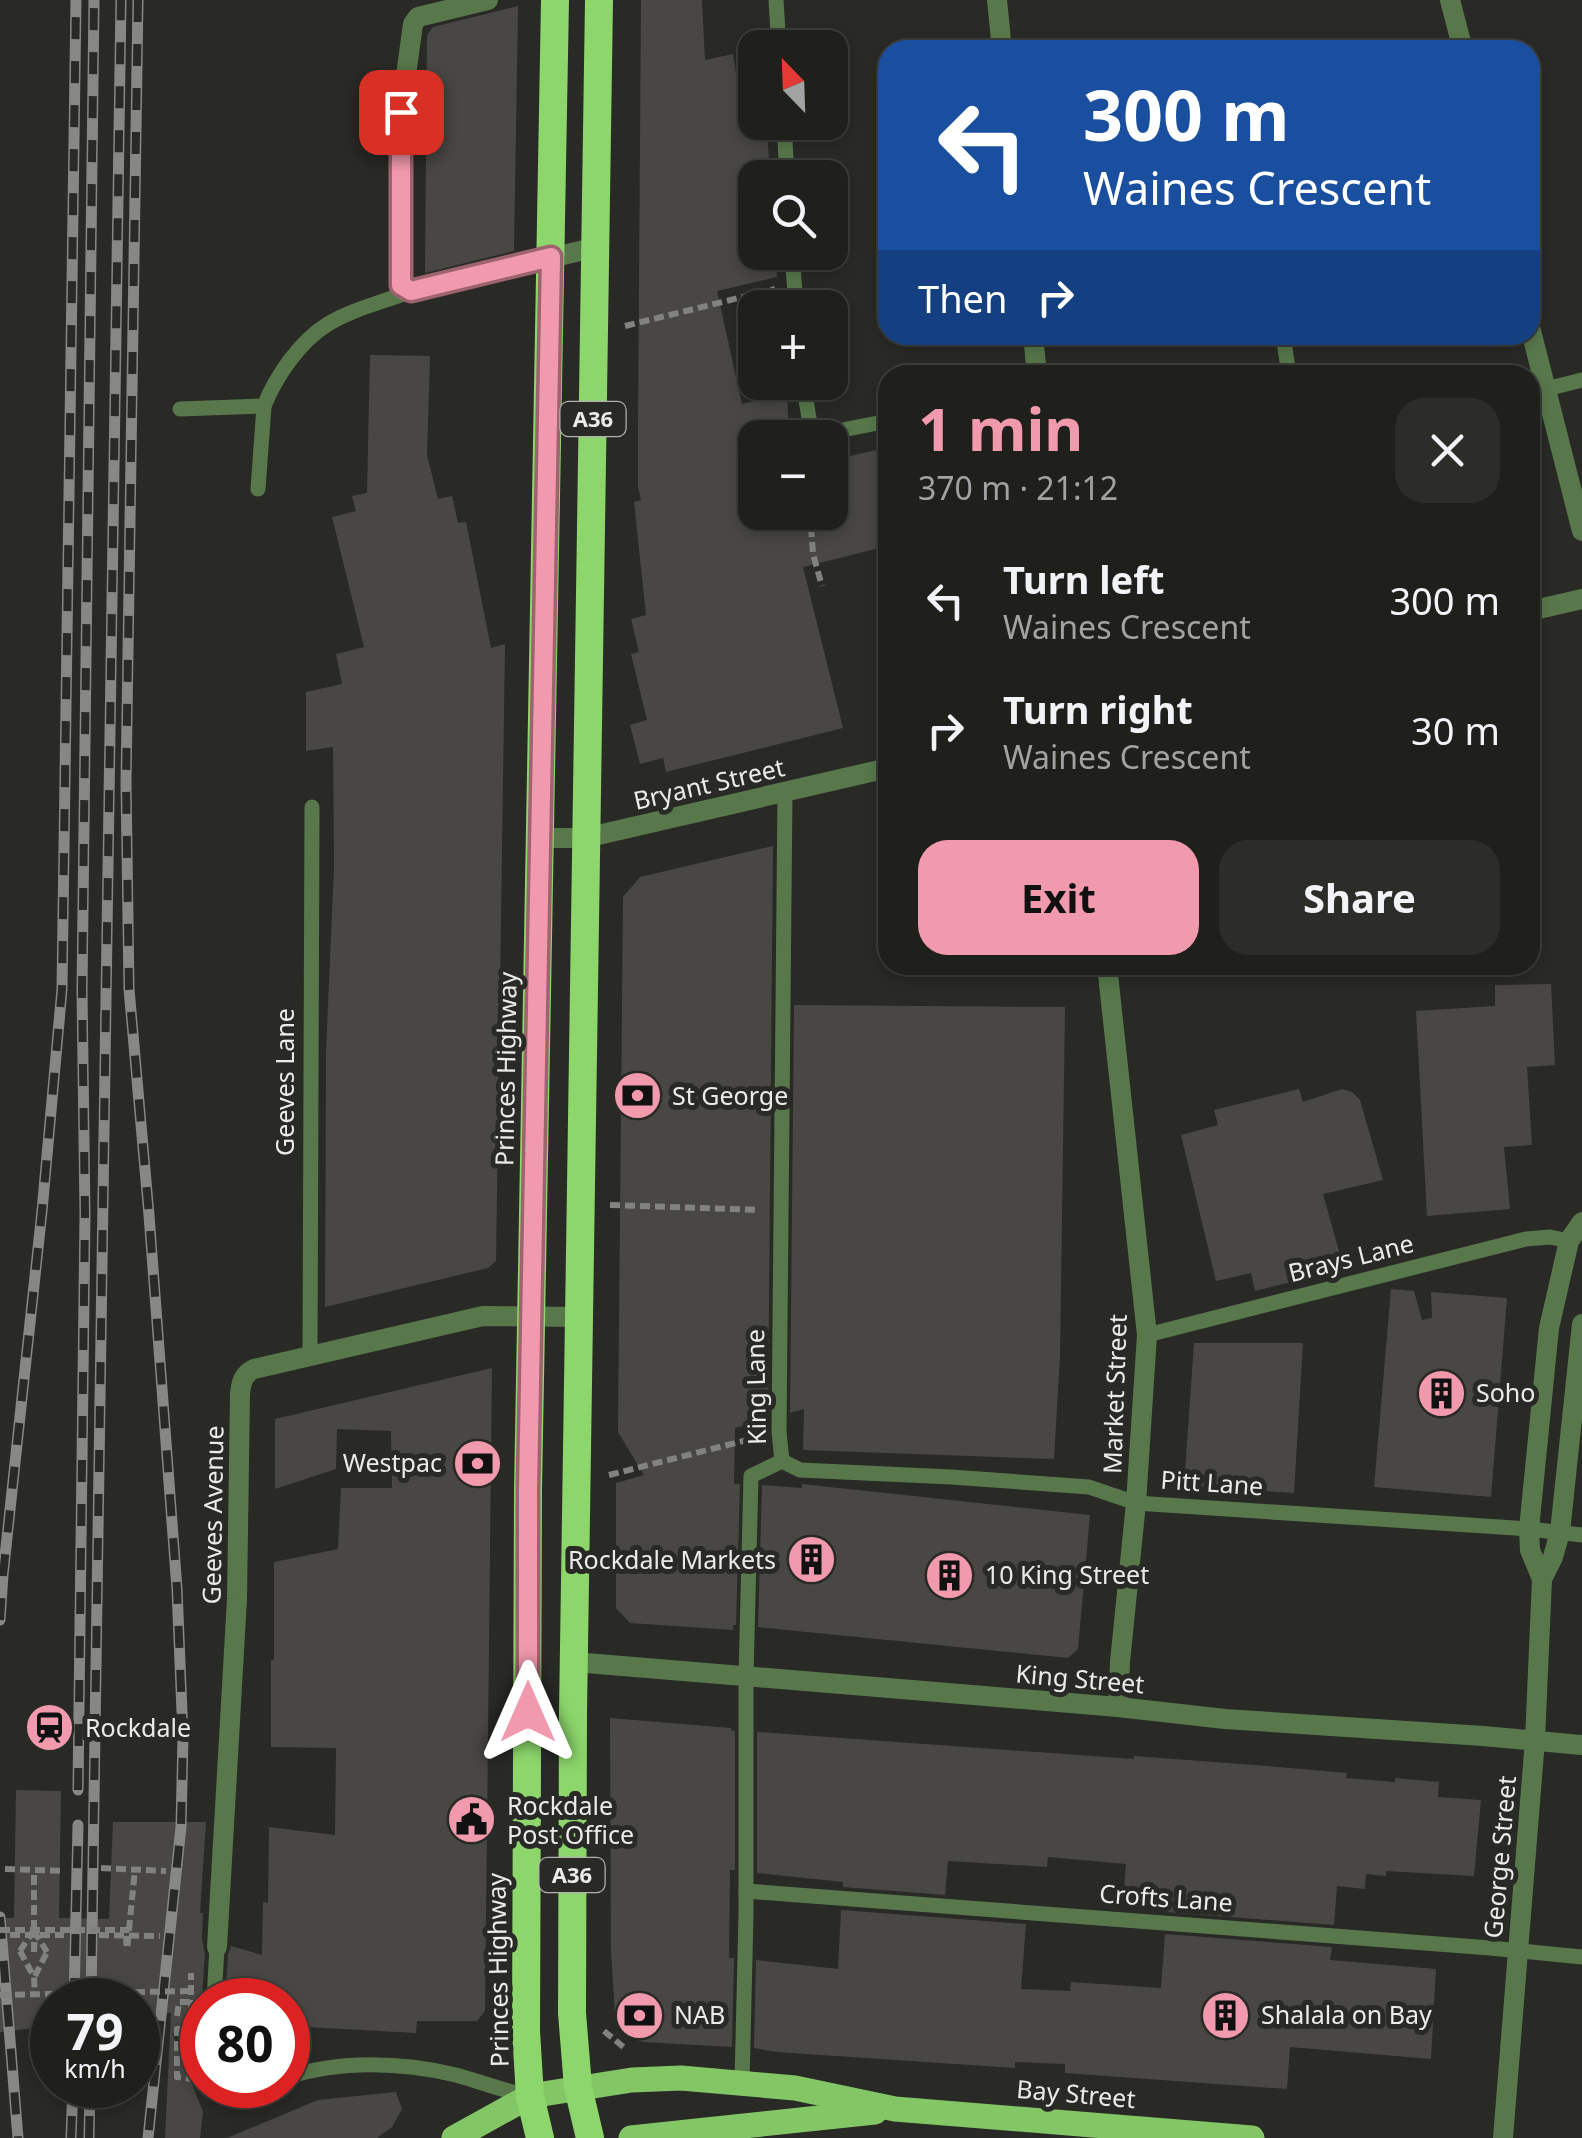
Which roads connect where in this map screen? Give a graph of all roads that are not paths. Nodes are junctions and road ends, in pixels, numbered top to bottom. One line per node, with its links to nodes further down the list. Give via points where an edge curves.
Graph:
1 (488, 0): 12 (street, via 418,16 413,24 401,112 401,285)
2 (555, 0): 11 (highway, Princes Highway / A36)
3 (599, 0): 10 (highway, A36)
4 (776, 0): 7 (lane)
5 (997, 0): 8 (street)
6 (1450, 0): 9 (street)
7 (778, 30)
8 (1001, 40)
9 (1460, 40)
10 (596, 247): 11 (street); 28 (highway, A36)
11 (551, 257): 12 (street); 27 (highway, Princes Highway / A36)
12 (411, 291): 17 (lane, via 325,325 290,358)
13 (1582, 380): 14 (lane)
14 (1540, 390)
15 (1540, 397): 21 (street)
16 (807, 400): 19 (lane, via 810,424 822,434)
17 (264, 406): 18 (lane); 20 (lane)
18 (180, 409)
19 (878, 424)
20 (258, 489)
21 (1582, 531)
22 (1582, 599): 23 (street)
23 (1540, 610)
24 (878, 770): 25 (street, Bryant Street)
25 (786, 792): 28 (street, Bryant Street); 37 (lane, King Lane)
26 (312, 807): 36 (lane, Geeves Lane)
27 (540, 838): 28 (street, Bryant Street); 32 (highway, Princes Highway / A36)
28 (585, 838): 33 (highway, A36)
29 (1108, 975): 35 (street, Market Street)
30 (1582, 1222): 31 (street, George Street)
31 (1569, 1240): 35 (lane, Brays Lane, via 1526,1239); 39 (street, George Street, via 1548,1328)
32 (532, 1316): 33 (street, Geeves Avenue); 36 (street, Geeves Avenue, via 483,1316); 56 (highway, Princes Highway / A36)
33 (580, 1317): 43 (highway, A36)
34 (1581, 1331): 40 (street, George Street)
35 (1147, 1336): 38 (street, Market Street)
36 (310, 1356): 49 (street, Geeves Avenue, via 247,1372 241,1384 235,1654)
37 (782, 1460): 38 (lane, Pitt Lane, via 800,1470 1088,1487); 44 (lane, King Lane, via 751,1476)
38 (1136, 1503): 39 (lane, Pitt Lane); 45 (street, Market Street)
39 (1529, 1529): 40 (lane, Pitt Lane); 42 (street, George Street)
40 (1560, 1532): 41 (lane, Pitt Lane); 42 (street, George Street)
41 (1582, 1535)
42 (1542, 1579): 46 (street, George Street)
43 (574, 1662): 44 (street, King Street); 55 (highway, A36, via 572,2013)
44 (746, 1677): 45 (street, King Street); 48 (lane, King Lane)
45 (1118, 1706): 46 (street, King Street)
46 (1535, 1740): 47 (street, King Street); 50 (street, George Street)
47 (1582, 1744)
48 (746, 1891): 50 (lane, Crofts Lane); 54 (lane, King Lane)
49 (217, 1946): 52 (lane, Geeves Avenue)
50 (1518, 1951): 51 (lane, Crofts Lane); 64 (street, George Street)
51 (1582, 1957)
52 (210, 1978)
53 (310, 2071): 56 (lane, via 348,2065 428,2070)
54 (742, 2082): 55 (main road, Bay Street, via 680,2078); 57 (main road, Bay Street)
55 (578, 2087): 56 (main road, Bay Street); 61 (highway, A36)
56 (530, 2096): 59 (main road, Bay Street); 60 (highway, Princes Highway / A36)
57 (895, 2109): 58 (main road, Bay Street); 63 (main road, Bay Street)
58 (789, 2130): 62 (main road, Bay Street, via 729,2126)
59 (454, 2138)
60 (540, 2138)
61 (590, 2138)
62 (631, 2138)
63 (1252, 2138)
64 (1503, 2138)

